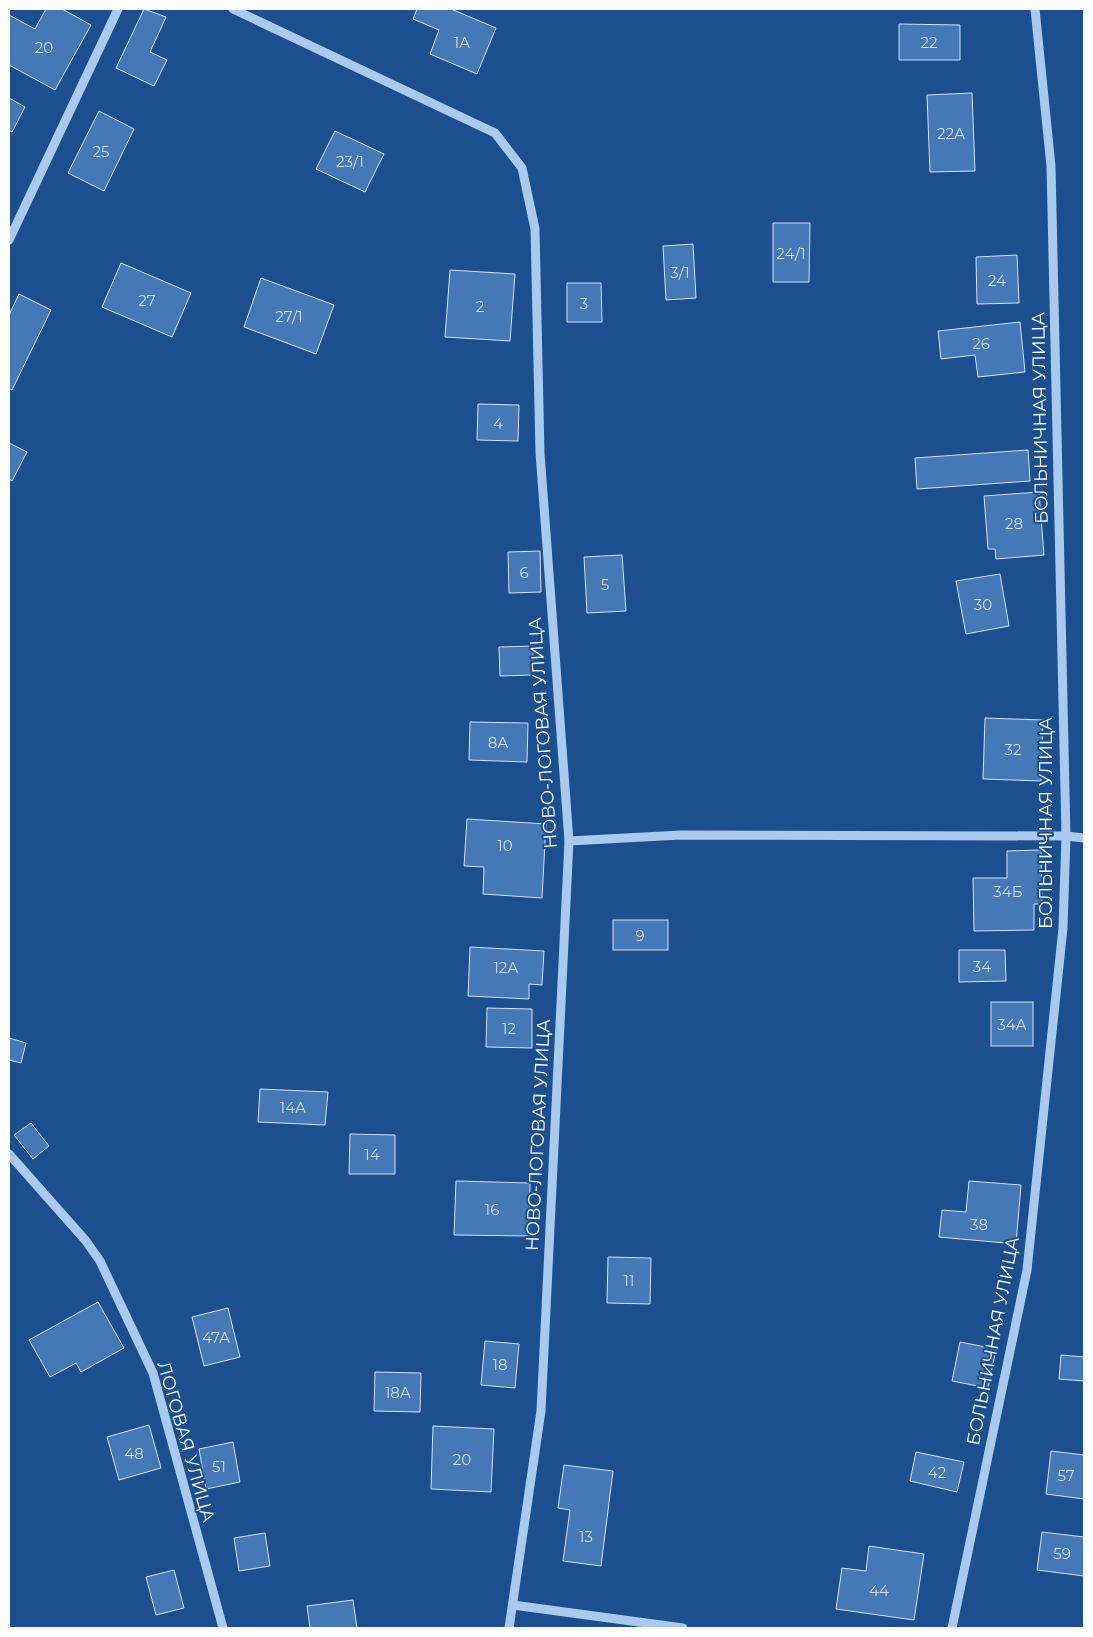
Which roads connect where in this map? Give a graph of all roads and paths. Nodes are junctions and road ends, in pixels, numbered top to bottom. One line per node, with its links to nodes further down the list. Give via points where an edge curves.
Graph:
1 (118, 9): 4 (street)
2 (233, 9): 7 (street, НОВО-ЛОГОВАЯ УЛИЦА, via 495,133 522,168 535,229 540,453)
3 (1035, 9): 5 (street, БОЛЬНИЧНАЯ УЛИЦА, via 1051,166)
4 (9, 240)
5 (1066, 836): 6 (street); 7 (street, via 681,835); 13 (street, БОЛЬНИЧНАЯ УЛИЦА, via 1063,928 1027,1270)
6 (1084, 838)
7 (569, 841): 9 (street, НОВО-ЛОГОВАЯ УЛИЦА, via 540,1411)
8 (9, 1154): 10 (street, ЛОГОВАЯ УЛИЦА, via 100,1261 153,1373)
9 (512, 1605): 11 (street, НОВО-ЛОГОВАЯ УЛИЦА); 12 (street)
10 (223, 1628)
11 (509, 1628)
12 (683, 1628)
13 (952, 1628)

